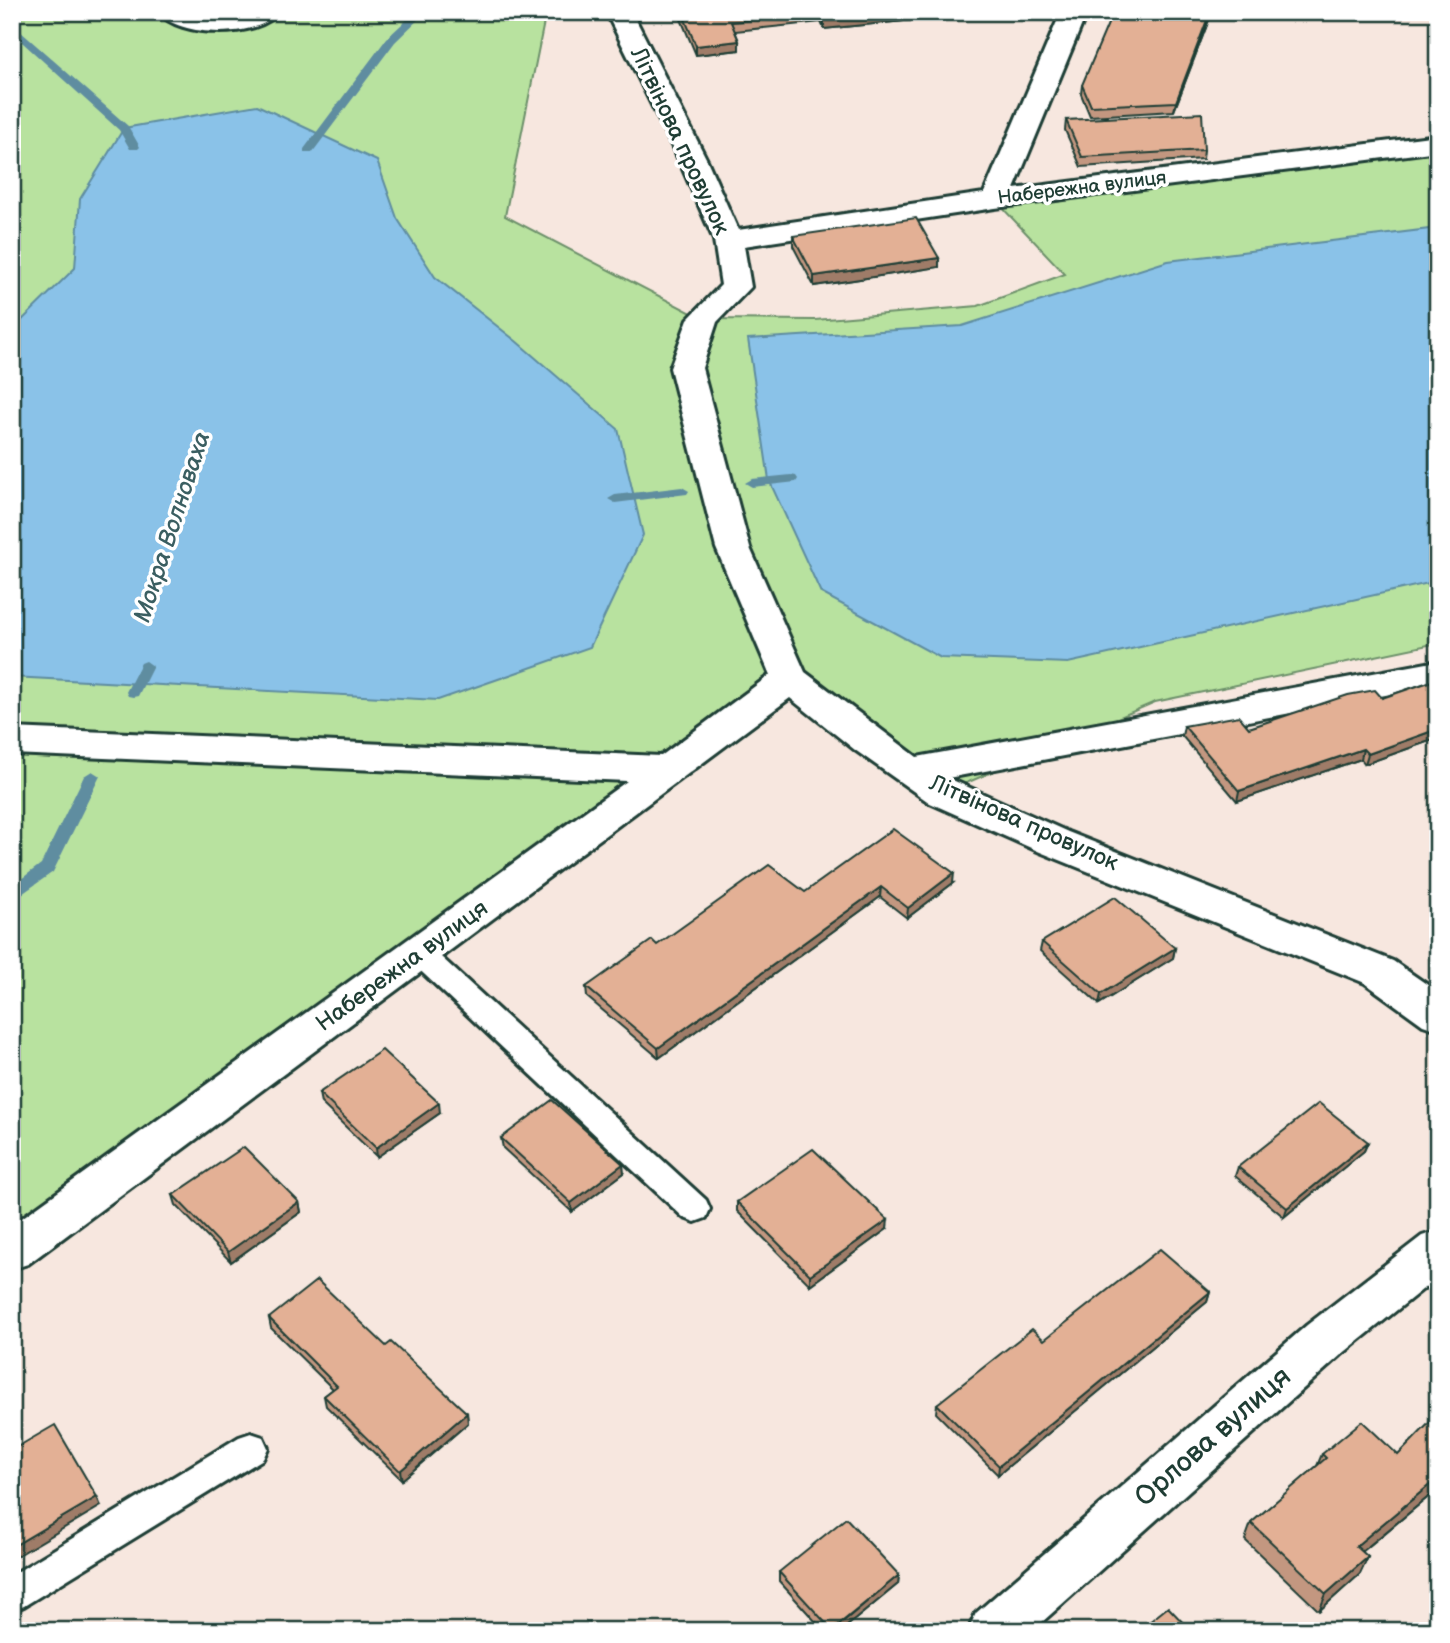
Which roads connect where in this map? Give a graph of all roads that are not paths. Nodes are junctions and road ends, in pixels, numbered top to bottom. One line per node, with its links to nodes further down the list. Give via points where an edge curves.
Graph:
1 (171, 12): 2 (street, via 203,25 256,19)
2 (266, 12)
3 (619, 12): 7 (street, Літвінова провулок)
4 (1074, 12): 6 (street)
5 (1438, 143): 6 (street, Набережна вулиця)
6 (995, 200): 7 (street, Набережна вулиця)
7 (728, 240): 9 (street, Літвінова провулок, via 736,286 702,319 686,368 733,548)
8 (1438, 673): 12 (street)
9 (790, 679): 11 (street, Набережна вулиця); 12 (street, Літвінова провулок)
10 (12, 741): 11 (street)
11 (669, 771): 13 (street, Набережна вулиця)
12 (912, 771): 14 (street, Літвінова провулок, via 943,793 1054,842 1380,972)
13 (419, 953): 15 (lane); 16 (street, Набережна вулиця)
14 (1438, 1014)
15 (695, 1209)
16 (12, 1250)
17 (1438, 1250): 20 (street, Орлова вулиця, via 1324,1340)
18 (251, 1448): 19 (lane)
19 (12, 1594)
20 (994, 1631)

